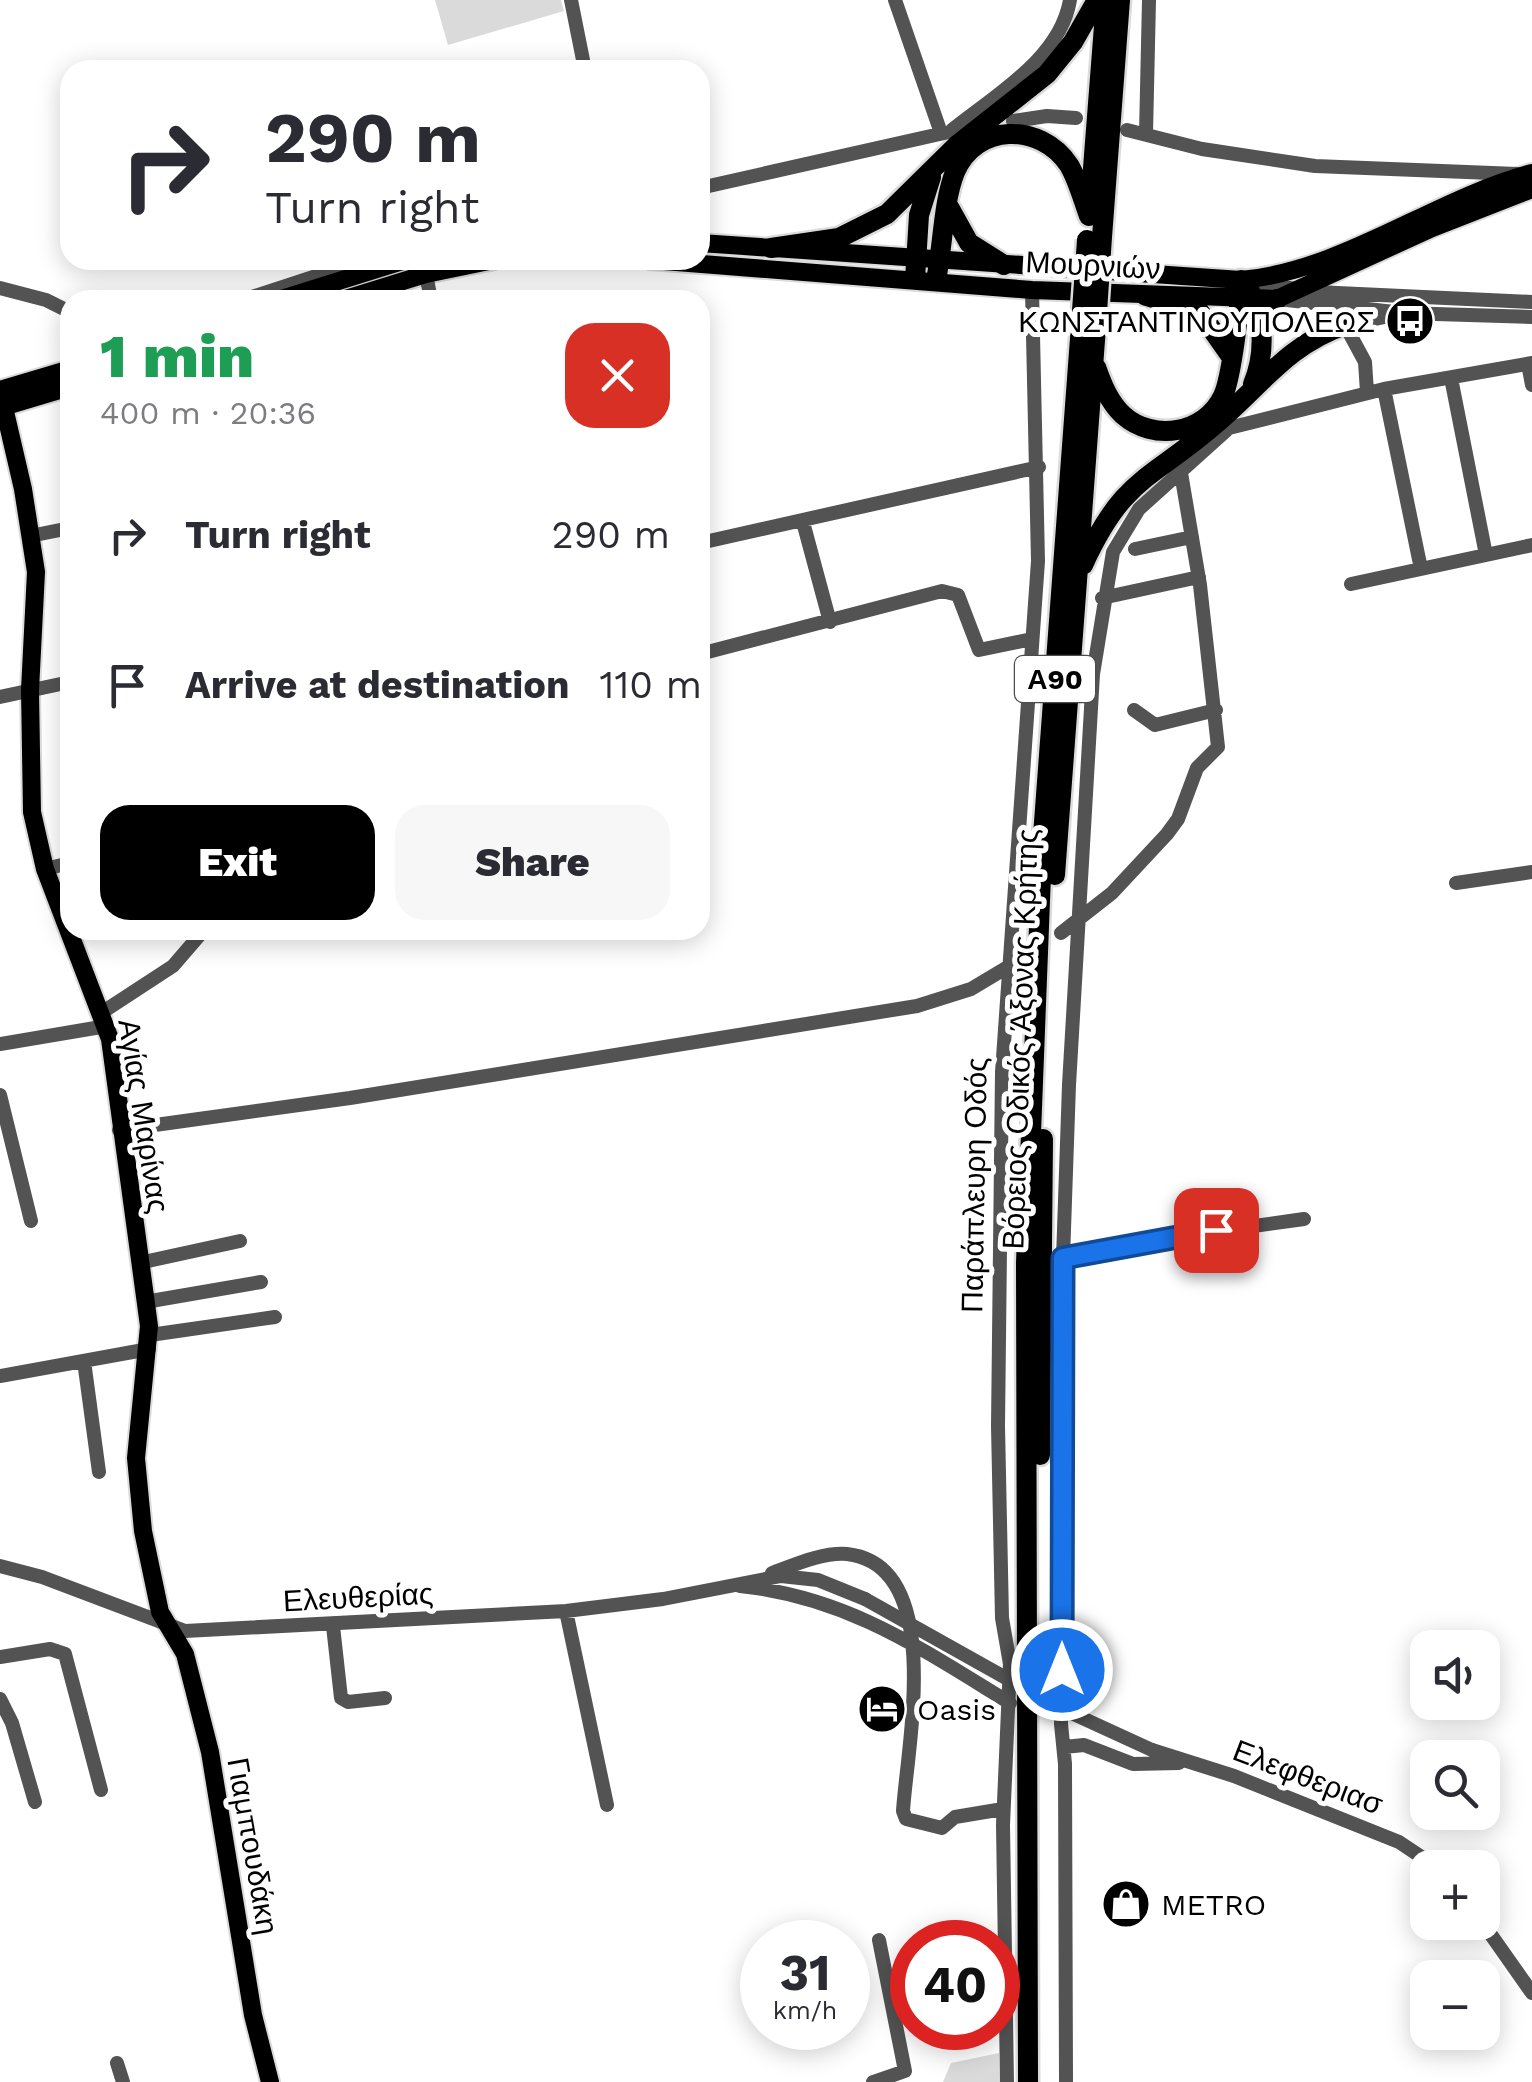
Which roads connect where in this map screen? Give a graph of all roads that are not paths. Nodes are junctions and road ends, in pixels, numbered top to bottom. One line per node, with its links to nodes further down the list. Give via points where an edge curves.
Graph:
1 (572, 0): 8 (street)
2 (895, 0): 12 (street)
3 (1070, 0): 12 (street, via 1055,38 1040,55)
4 (1097, 0): 14 (highway, via 1048,74)
5 (1106, 0): 20 (highway, Βόρειος Οδικός Άξονας Κρήτης / Α90)
6 (1120, 0): 21 (highway, Βόρειος Οδικός Άξονας Κρήτης / Α90)
7 (1149, 0): 13 (street)
8 (583, 60)
9 (1076, 118): 10 (street)
10 (1013, 121)
11 (1127, 130): 13 (street)
12 (951, 131): 17 (street)
13 (1146, 134): 15 (street, via 1300,164)
14 (940, 162): 23 (highway, via 886,214 856,232); 29 (highway, via 919,215)
15 (1464, 172): 16 (street); 18 (street)
16 (1530, 178): 18 (main road)
17 (710, 186)
18 (1475, 201): 37 (main road); 38 (main road)
19 (948, 205): 20 (highway, via 956,170 969,150 992,137 1024,134 1049,144 1070,166); 25 (highway, via 969,243); 29 (highway)
20 (1089, 216): 21 (highway, Βόρειος Οδικός Άξονας Κρήτης / Α90)
21 (1094, 238): 46 (highway, Βόρειος Οδικός Άξονας Κρήτης / Α90, bridge)
22 (710, 244): 23 (main road)
23 (770, 248): 29 (main road)
24 (710, 262): 29 (main road, Μουρνιών)
25 (1004, 265): 29 (main road); 37 (main road)
26 (335, 270): 32 (street)
27 (374, 270): 33 (main road)
28 (445, 270): 30 (main road)
29 (927, 270): 36 (main road, Μουρνιών)
30 (426, 274): 34 (main road); 35 (street)
31 (0, 288): 41 (street)
32 (274, 290)
33 (310, 290)
34 (374, 290)
35 (429, 290)
36 (1032, 290): 39 (main road, Μουρνιών); 61 (street, Παράπλευρη Οδός)
37 (1245, 291): 38 (main road, Μουρνιών); 39 (main road, Μουρνιών); 44 (highway); 47 (highway)
38 (1284, 294): 40 (street, Μουρνιών); 42 (street, Μουρνιών); 44 (highway)
39 (1146, 296): 47 (highway, via 1199,311)
40 (1532, 302)
41 (60, 307)
42 (1403, 313): 43 (street, Μουρνιών); 45 (street)
43 (1532, 317)
44 (1261, 325): 57 (highway)
45 (1345, 325): 57 (highway, via 1294,348); 58 (street, via 1365,362)
46 (1088, 326): 48 (highway, Βόρειος Οδικός Άξονας Κρήτης / Α90); 141 (highway, Βόρειος Οδικός Άξονας Κρήτης / Α90, via 1042,849 1027,1208)
47 (1230, 355): 48 (highway, via 1223,396 1212,412 1170,433 1122,414)
48 (1094, 361): 73 (highway, Βόρειος Οδικός Άξονας Κρήτης / Α90)
49 (1530, 363): 52 (street); 53 (street)
50 (0, 372): 56 (main road)
51 (60, 374): 56 (main road)
52 (1451, 378): 55 (street); 70 (street)
53 (1532, 385)
54 (60, 388): 56 (main road)
55 (1384, 389): 58 (street); 71 (street)
56 (30, 390): 59 (main road); 60 (main road)
57 (1250, 391): 73 (highway, via 1214,426 1135,482 1100,528)
58 (1367, 392): 62 (street, via 1237,424)
59 (1, 399): 60 (main road, Αγίας Μαρίνας)
60 (4, 436): 65 (main road, Αγίας Μαρίνας)
61 (1039, 467): 63 (street); 77 (street, Παράπλευρη Οδός)
62 (1181, 473): 66 (street); 75 (street, via 1128,523)
63 (802, 522): 67 (street); 76 (street)
64 (60, 530): 65 (street)
65 (30, 536): 80 (main road, Αγίας Μαρίνας, via 36,619)
66 (1192, 537): 69 (street); 72 (street)
67 (710, 541)
68 (1532, 545): 70 (street)
69 (1135, 549)
70 (1486, 555): 71 (street)
71 (1422, 569): 74 (street)
72 (1199, 577): 75 (street); 83 (street)
73 (1076, 580): 142 (highway, Βόρειος Οδικός Άξονας Κρήτης / Α90, via 1056,851 1040,1263)
74 (1351, 584)
75 (1102, 598): 89 (street)
76 (830, 622): 77 (street, via 951,592 962,601 979,650); 78 (street)
77 (1032, 640): 94 (street, Παράπλευρη Οδός)
78 (710, 652)
79 (60, 684): 80 (street)
80 (30, 690): 81 (street); 85 (main road, Αγίας Μαρίνας, via 30,793)
81 (0, 697)
82 (1134, 710): 83 (street, via 1156,725)
83 (1216, 710): 89 (street, via 1217,751 1194,774 1178,820)
84 (60, 865): 85 (street)
85 (45, 869): 88 (main road, Αγίας Μαρίνας)
86 (1532, 872): 87 (street)
87 (1456, 884)
88 (60, 907)
89 (1077, 923): 90 (street); 102 (street)
90 (1061, 933)
91 (73, 940): 95 (main road, Αγίας Μαρίνας)
92 (195, 940): 95 (street, via 173,966)
93 (1026, 956): 94 (street)
94 (1011, 966): 98 (street, via 971,989 918,1006); 121 (street, Παράπλευρη Οδός, via 1002,1072 998,1426)
95 (104, 1019): 96 (street); 98 (main road, Αγίας Μαρίνας)
96 (0, 1044)
97 (0, 1095): 100 (street)
98 (120, 1130): 103 (main road, Αγίας Μαρίνας)
99 (1304, 1219): 102 (street)
100 (31, 1221)
101 (240, 1241): 103 (street)
102 (1063, 1258): 122 (street)
103 (139, 1263): 105 (main road, Αγίας Μαρίνας)
104 (261, 1282): 105 (street)
105 (145, 1302): 107 (main road, Αγίας Μαρίνας)
106 (275, 1317): 107 (street)
107 (150, 1342): 108 (street); 115 (main road, Αγίας Μαρίνας, via 136,1476)
108 (84, 1360): 109 (street); 110 (street)
109 (0, 1376)
110 (99, 1472)
111 (0, 1566): 115 (street, Ελευθερίας)
112 (762, 1577): 113 (street, Ελευθερίας); 117 (street, via 836,1554 860,1558 881,1568 901,1592); 123 (street, Ελεφθεριασ, bridge, via 818,1580 866,1600 1056,1706)
113 (726, 1584): 114 (street, Ελευθερίας); 117 (street, via 814,1598)
114 (566, 1611): 116 (street, Ελευθερίας); 126 (street)
115 (166, 1625): 116 (street, Ελευθερίας, via 186,1631); 138 (main road, Γιαμπουδάκη, via 185,1654 210,1752)
116 (333, 1626): 119 (street, via 340,1698)
117 (915, 1644): 121 (street); 127 (street, via 906,1819 942,1828 955,1817)
118 (0, 1657): 124 (street, via 50,1649 64,1654)
119 (385, 1698)
120 (0, 1700): 125 (street)
121 (1010, 1703): 127 (street, Παράπλευρη Οδός)
122 (1064, 1747): 123 (street, via 1084,1745 1133,1764); 143 (street)
123 (1186, 1762): 128 (street, Ελεφθεριασ)
124 (101, 1790)
125 (35, 1802)
126 (607, 1806)
127 (1003, 1809): 129 (street, Παράπλευρη Οδός)
128 (1411, 1850)
129 (1002, 1920)
130 (878, 1940): 132 (street)
131 (1495, 1940): 133 (street)
132 (890, 1990)
133 (1532, 1993)
134 (901, 2050): 139 (street, via 905,2071)
135 (1006, 2050): 140 (street, Παράπλευρη Οδός)
136 (117, 2064): 137 (street)
137 (123, 2082)
138 (270, 2082)
139 (873, 2082)
140 (1007, 2082)
141 (1028, 2082)
142 (1042, 2082)
143 (1066, 2082)

